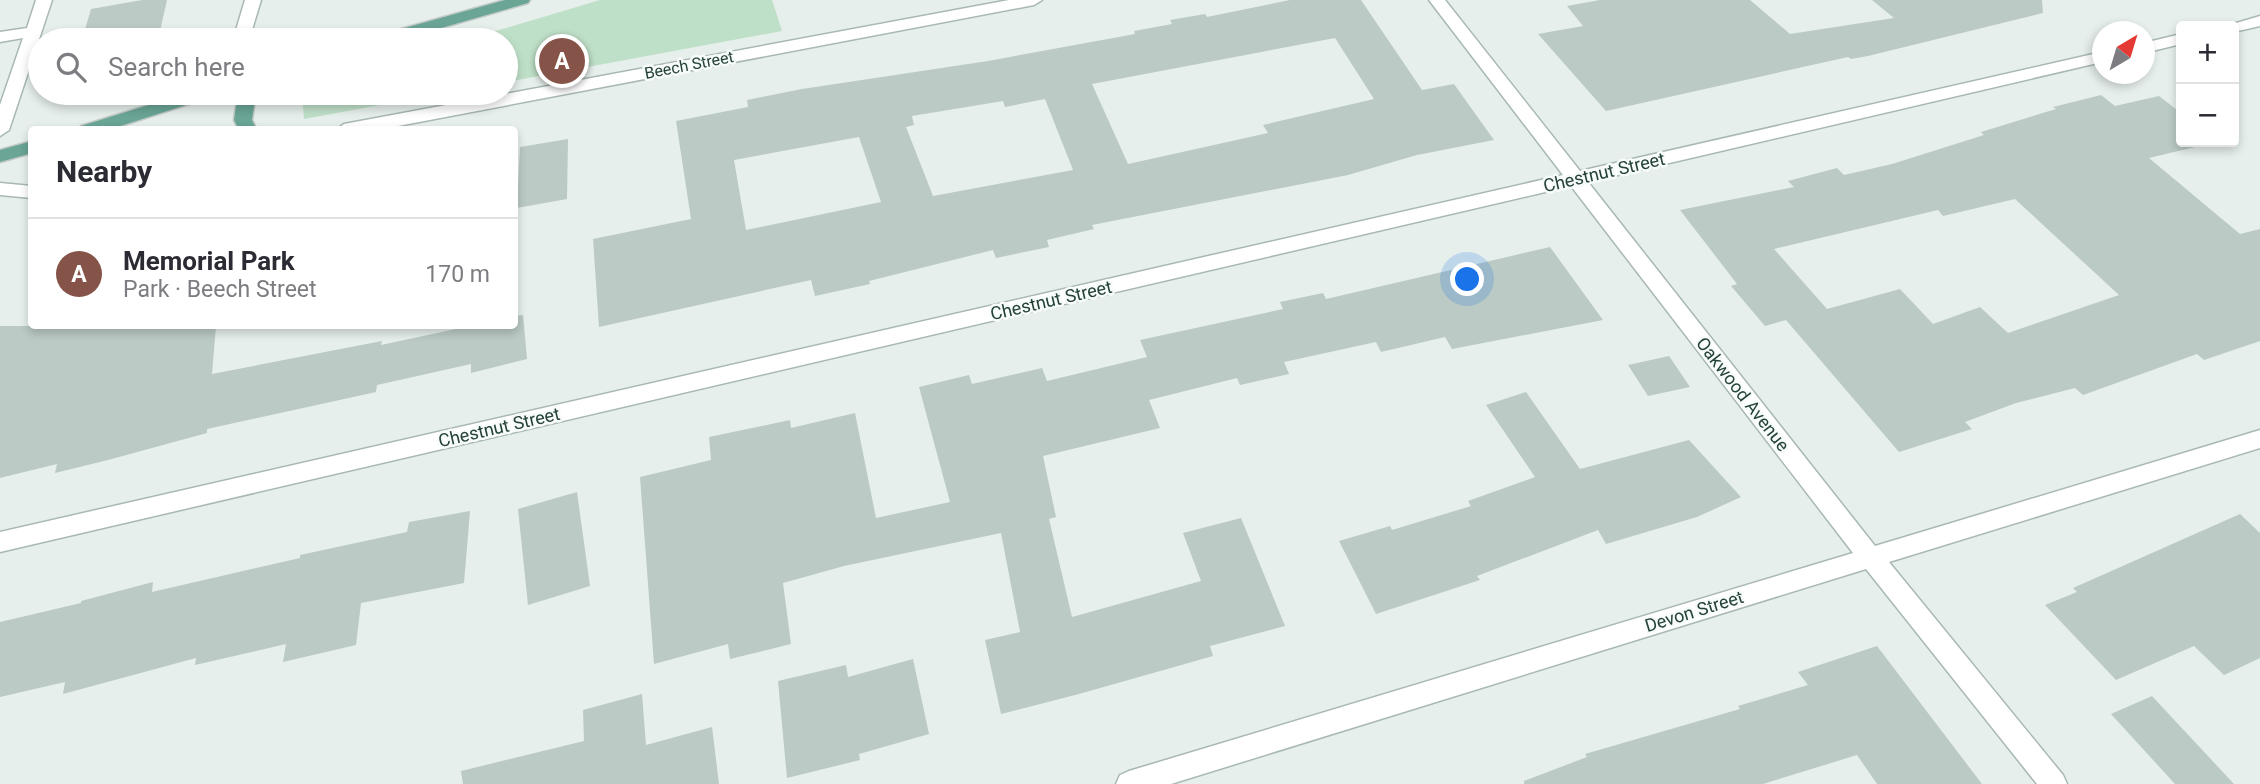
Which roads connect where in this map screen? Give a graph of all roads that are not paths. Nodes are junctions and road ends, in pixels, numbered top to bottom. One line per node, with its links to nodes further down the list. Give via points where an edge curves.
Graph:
1 (44, 0): 8 (street)
2 (253, 0): 9 (street)
3 (522, 0): 10 (main road)
4 (1034, 0): 17 (street, Beech Street)
5 (1437, 0): 27 (street, Oakwood Avenue)
6 (2260, 21): 7 (street)
7 (2239, 26)
8 (33, 28)
9 (245, 28)
10 (424, 28)
11 (28, 32): 12 (street)
12 (0, 37)
13 (2176, 40): 15 (street)
14 (28, 41): 24 (street)
15 (2155, 45)
16 (2092, 59): 27 (street, Chestnut Street)
17 (518, 97)
18 (167, 105): 21 (main road)
19 (245, 105): 22 (main road)
20 (477, 105): 23 (street, Beech Street)
21 (100, 126)
22 (246, 126)
23 (365, 126)
24 (0, 130)
25 (28, 147): 26 (main road)
26 (0, 156)
27 (1576, 178): 31 (street, Chestnut Street); 32 (street, Oakwood Avenue)
28 (0, 190): 29 (street)
29 (28, 191)
30 (2260, 439): 32 (street, Devon Street)
31 (0, 542)
32 (1871, 558): 33 (street, Devon Street); 34 (street, Oakwood Avenue)
33 (1129, 784)
34 (2054, 784)

